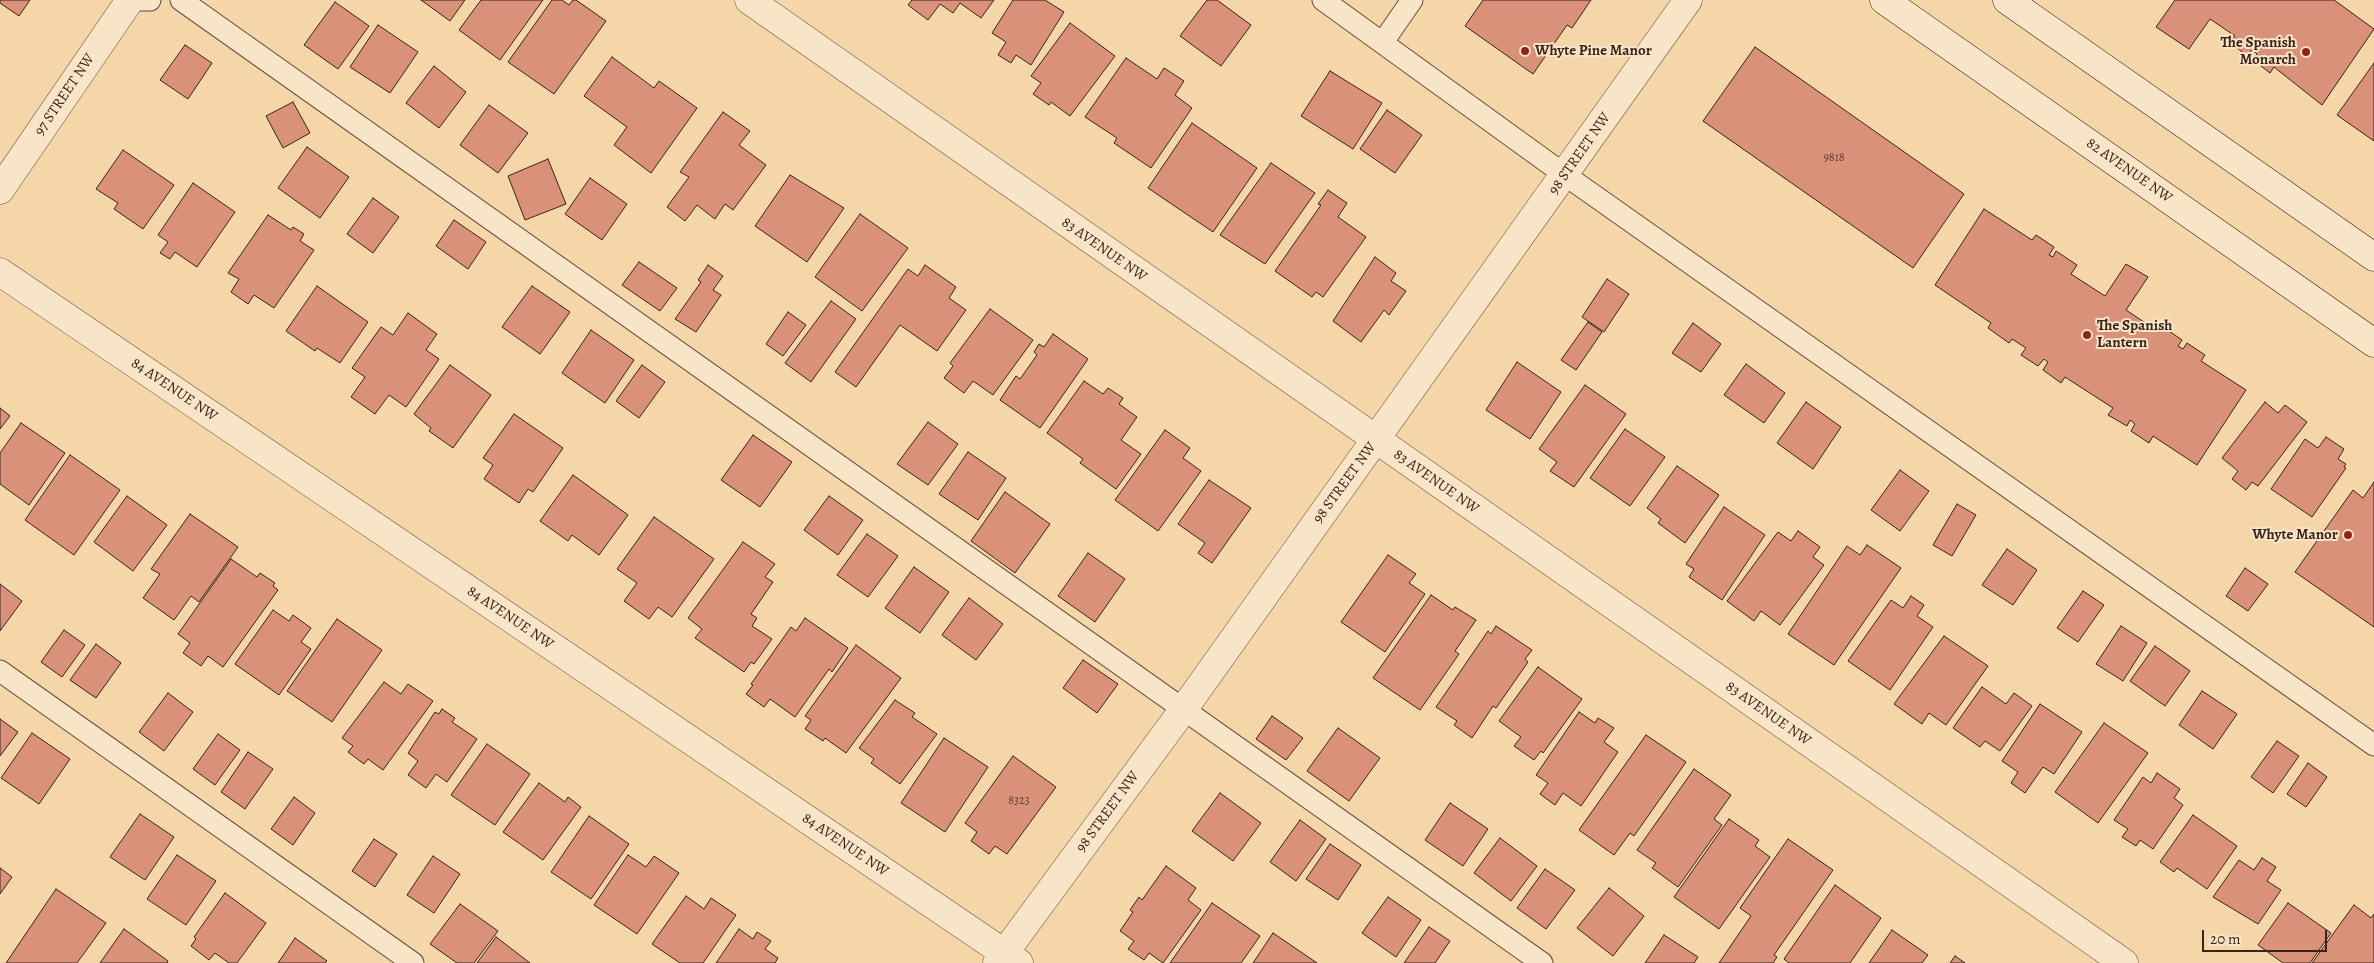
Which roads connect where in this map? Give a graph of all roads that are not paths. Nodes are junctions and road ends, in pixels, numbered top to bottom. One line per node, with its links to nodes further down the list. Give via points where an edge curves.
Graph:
1 (134, 0): 11 (street, 97 STREET NW)
2 (180, 0): 17 (lane)
3 (749, 0): 15 (street, 83 AVENUE NW)
4 (1323, 0): 9 (lane)
5 (1412, 0): 9 (lane)
6 (1688, 0): 10 (street, 98 STREET NW)
7 (1884, 0): 14 (street, 82 AVENUE NW)
8 (2007, 0): 12 (street)
9 (1383, 42): 10 (lane)
10 (1565, 175): 15 (street, 98 STREET NW); 18 (lane)
11 (0, 190)
12 (2374, 257)
13 (0, 272): 19 (street, 84 AVENUE NW)
14 (2374, 343)
15 (1375, 440): 17 (street, 98 STREET NW); 22 (street, 83 AVENUE NW)
16 (0, 672): 20 (lane)
17 (1183, 710): 19 (street, 98 STREET NW); 21 (lane)
18 (2374, 745)
19 (1007, 960)
20 (414, 963)
21 (1542, 963)
22 (2124, 963)

